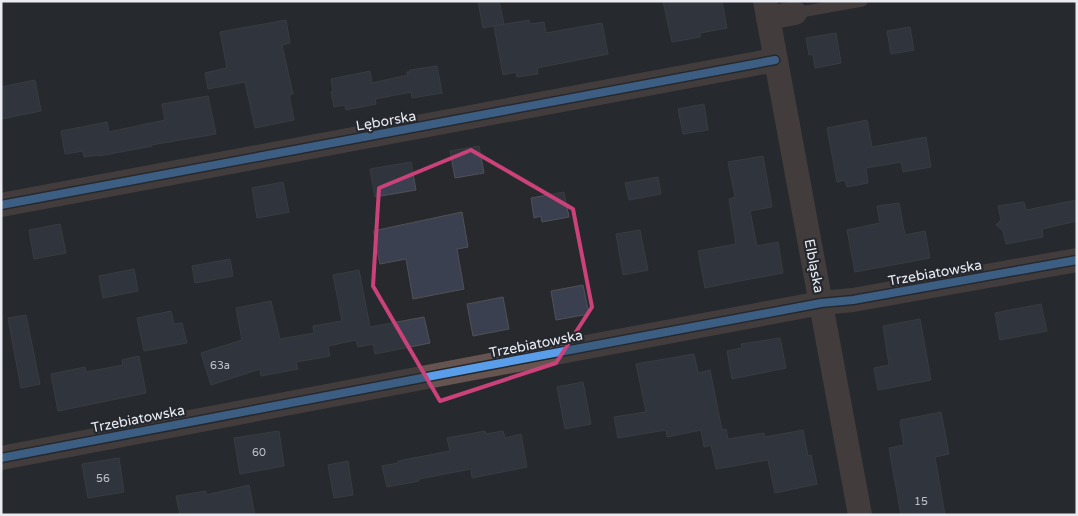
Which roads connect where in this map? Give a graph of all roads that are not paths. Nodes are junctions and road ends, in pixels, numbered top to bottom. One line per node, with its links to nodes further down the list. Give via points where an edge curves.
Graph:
1 (862, 1): 3 (lane, Elbląska)
2 (767, 10): 3 (street, Elbląska); 4 (street, Elbląska)
3 (795, 13)
4 (775, 60): 5 (street, Lęborska); 7 (street, Elbląska)
5 (1, 205)
6 (1077, 260): 7 (street, Trzebiatowska)
7 (821, 304): 8 (street, Trzebiatowska); 9 (street, Elbląska)
8 (1, 458)
9 (860, 515)

